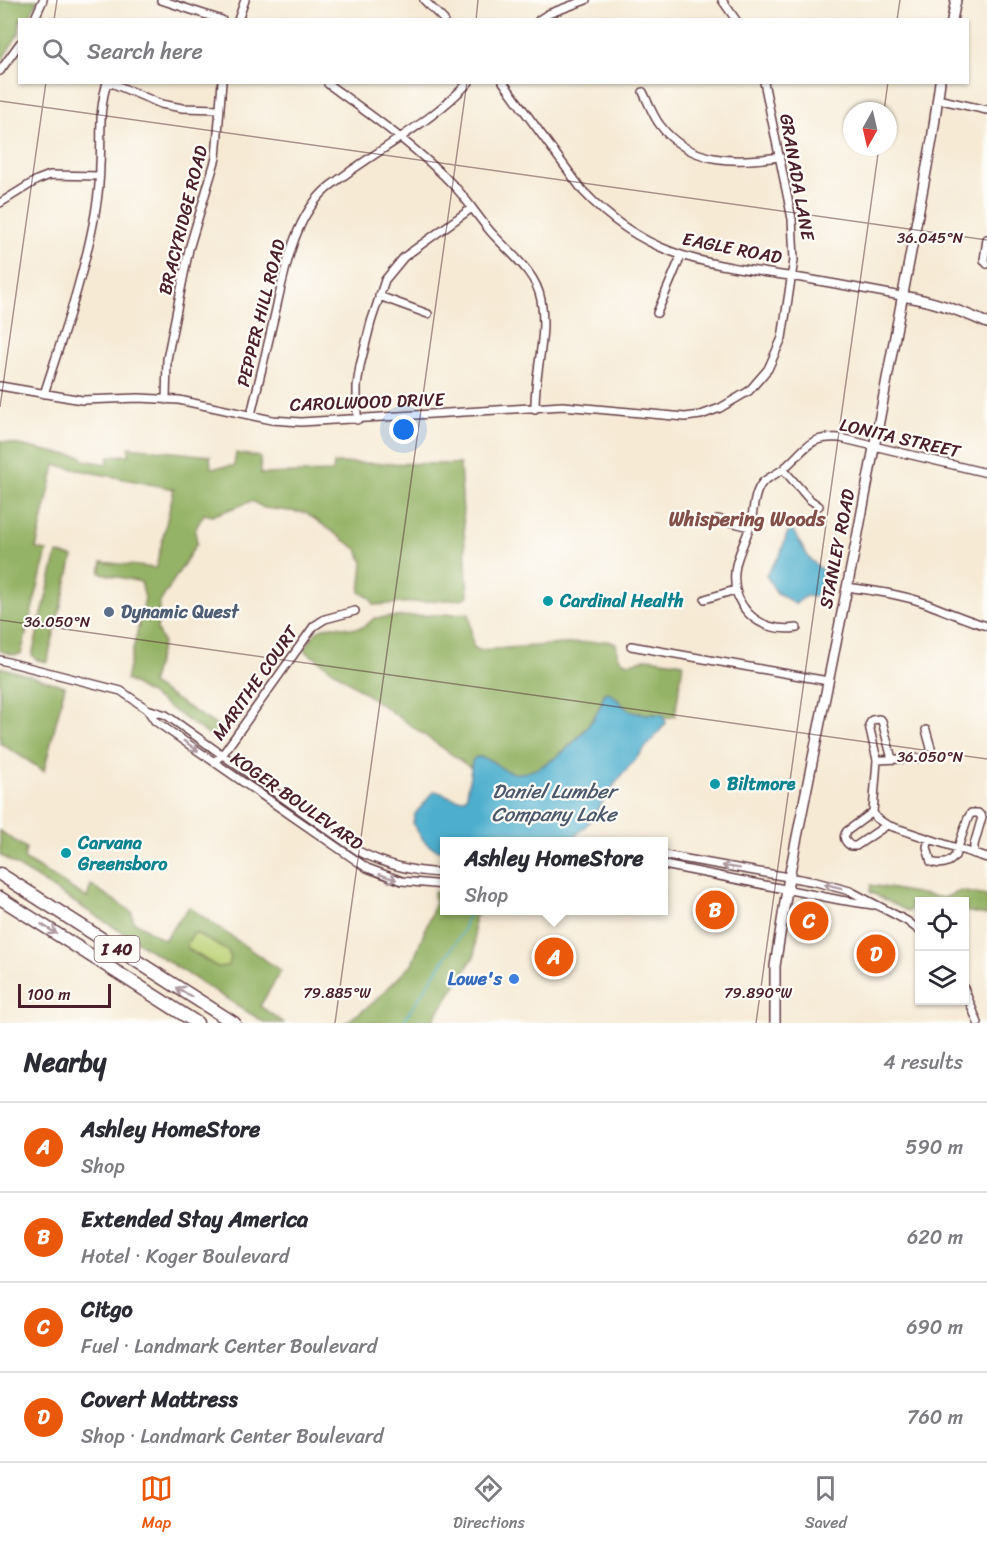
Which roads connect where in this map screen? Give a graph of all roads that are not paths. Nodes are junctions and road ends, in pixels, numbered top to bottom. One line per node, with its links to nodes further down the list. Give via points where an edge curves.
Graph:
1 (43, 0): 8 (street)
2 (161, 0): 9 (street)
3 (245, 0): 10 (street)
4 (424, 0): 11 (street)
5 (586, 0): 12 (street)
6 (722, 0): 13 (street)
7 (956, 0): 14 (street)
8 (35, 18)
9 (216, 18)
10 (239, 18)
11 (442, 18)
12 (542, 18)
13 (735, 18)
14 (952, 18)
15 (18, 46): 16 (street)
16 (0, 71)
17 (107, 84): 31 (street, via 99,123)
18 (113, 84): 27 (street, via 162,104)
19 (222, 84): 27 (street, BRACYRIDGE ROAD)
20 (328, 84): 29 (street)
21 (467, 84): 29 (street, PEPPER HILL ROAD)
22 (504, 84): 35 (street, EAGLE ROAD, via 598,207 652,245)
23 (764, 84): 30 (street, GRANADA LANE)
24 (940, 84): 26 (street, STANLEY ROAD)
25 (643, 92): 30 (street, via 659,125 692,152 729,162)
26 (937, 99): 28 (street); 39 (street, STANLEY ROAD)
27 (219, 108): 45 (street, BRACYRIDGE ROAD, via 216,158 189,249 167,359)
28 (987, 110)
29 (401, 138): 33 (street, via 434,165); 47 (street, PEPPER HILL ROAD, via 329,187 300,226 289,253)
30 (780, 157): 37 (street, GRANADA LANE, via 792,219)
31 (99, 176): 32 (street, via 50,175); 44 (street, via 78,293)
32 (0, 203)
33 (472, 208): 38 (street, via 404,257 384,280); 46 (street, via 535,281 541,297 543,327)
34 (987, 239): 36 (street)
35 (681, 256): 37 (street, EAGLE ROAD, via 724,267); 40 (street)
36 (987, 264)
37 (791, 276): 39 (street, EAGLE ROAD); 46 (street, CAROLWOOD DRIVE, via 786,320 774,357 754,386 733,402 685,417 563,406)
38 (379, 296): 41 (street); 48 (street, via 360,366)
39 (901, 296): 42 (street, EAGLE ROAD, via 925,299); 49 (street, STANLEY ROAD)
40 (657, 313)
41 (428, 314)
42 (987, 323)
43 (0, 386): 44 (street, CAROLWOOD DRIVE)
44 (44, 394): 45 (street, CAROLWOOD DRIVE, via 82,400)
45 (166, 400): 47 (street, CAROLWOOD DRIVE)
46 (535, 409): 48 (street, CAROLWOOD DRIVE)
47 (250, 415): 48 (street, CAROLWOOD DRIVE, via 301,422)
48 (357, 420)
49 (874, 447): 50 (street, LONITA STREET, via 824,437 811,442); 51 (street, LONITA STREET); 55 (street, STANLEY ROAD)
50 (783, 469): 52 (street); 54 (street, LONITA STREET, via 764,482 757,493)
51 (987, 473)
52 (819, 506)
53 (718, 519): 54 (street)
54 (750, 527): 56 (street, LONITA STREET, via 736,564)
55 (847, 587): 59 (street, via 926,603); 63 (street, STANLEY ROAD)
56 (735, 590): 57 (street); 60 (street, via 745,609 761,623 784,630)
57 (705, 599)
58 (355, 611): 66 (street, MARITHE COURT, via 314,626)
59 (987, 626)
60 (797, 628)
61 (631, 646): 63 (street)
62 (0, 660): 64 (street, KOGER BOULEVARD, via 121,691)
63 (828, 681): 80 (street, STANLEY ROAD)
64 (147, 710): 66 (street, KOGER BOULEVARD, via 166,716); 69 (street, KOGER BOULEVARD, one-way to 69, via 155,721)
65 (926, 730): 67 (street, via 931,748 927,756)
66 (223, 754): 69 (street, MARITHE COURT); 78 (street, KOGER BOULEVARD, via 358,851 391,865)
67 (892, 759): 68 (street); 68 (street, via 879,719 869,725)
68 (877, 760): 70 (street)
69 (214, 762): 81 (street, KOGER BOULEVARD, one-way to 81, via 367,868 402,881)
70 (873, 813): 71 (street); 71 (street, via 844,834 848,844 856,846)
71 (887, 825): 72 (street)
72 (929, 839): 73 (street); 73 (street, via 928,856 937,864 952,860)
73 (957, 848): 74 (street); 74 (street, via 971,813 978,813 982,818)
74 (974, 854): 76 (street)
75 (668, 856): 80 (street, one-way to 75)
76 (987, 858)
77 (668, 866): 82 (street)
78 (440, 873)
79 (0, 874): 88 (highway, I 40, one-way to 79)
80 (789, 877): 82 (street, STANLEY ROAD); 84 (street, one-way to 80, via 850,891)
81 (440, 885)
82 (787, 890): 84 (street); 89 (street, STANLEY ROAD, via 775,966)
83 (0, 898): 87 (highway, I 40, one-way to 87)
84 (873, 904): 85 (street)
85 (915, 927)
86 (969, 1000): 90 (street)
87 (197, 1023)
88 (234, 1023)
89 (776, 1023)
90 (978, 1023)

